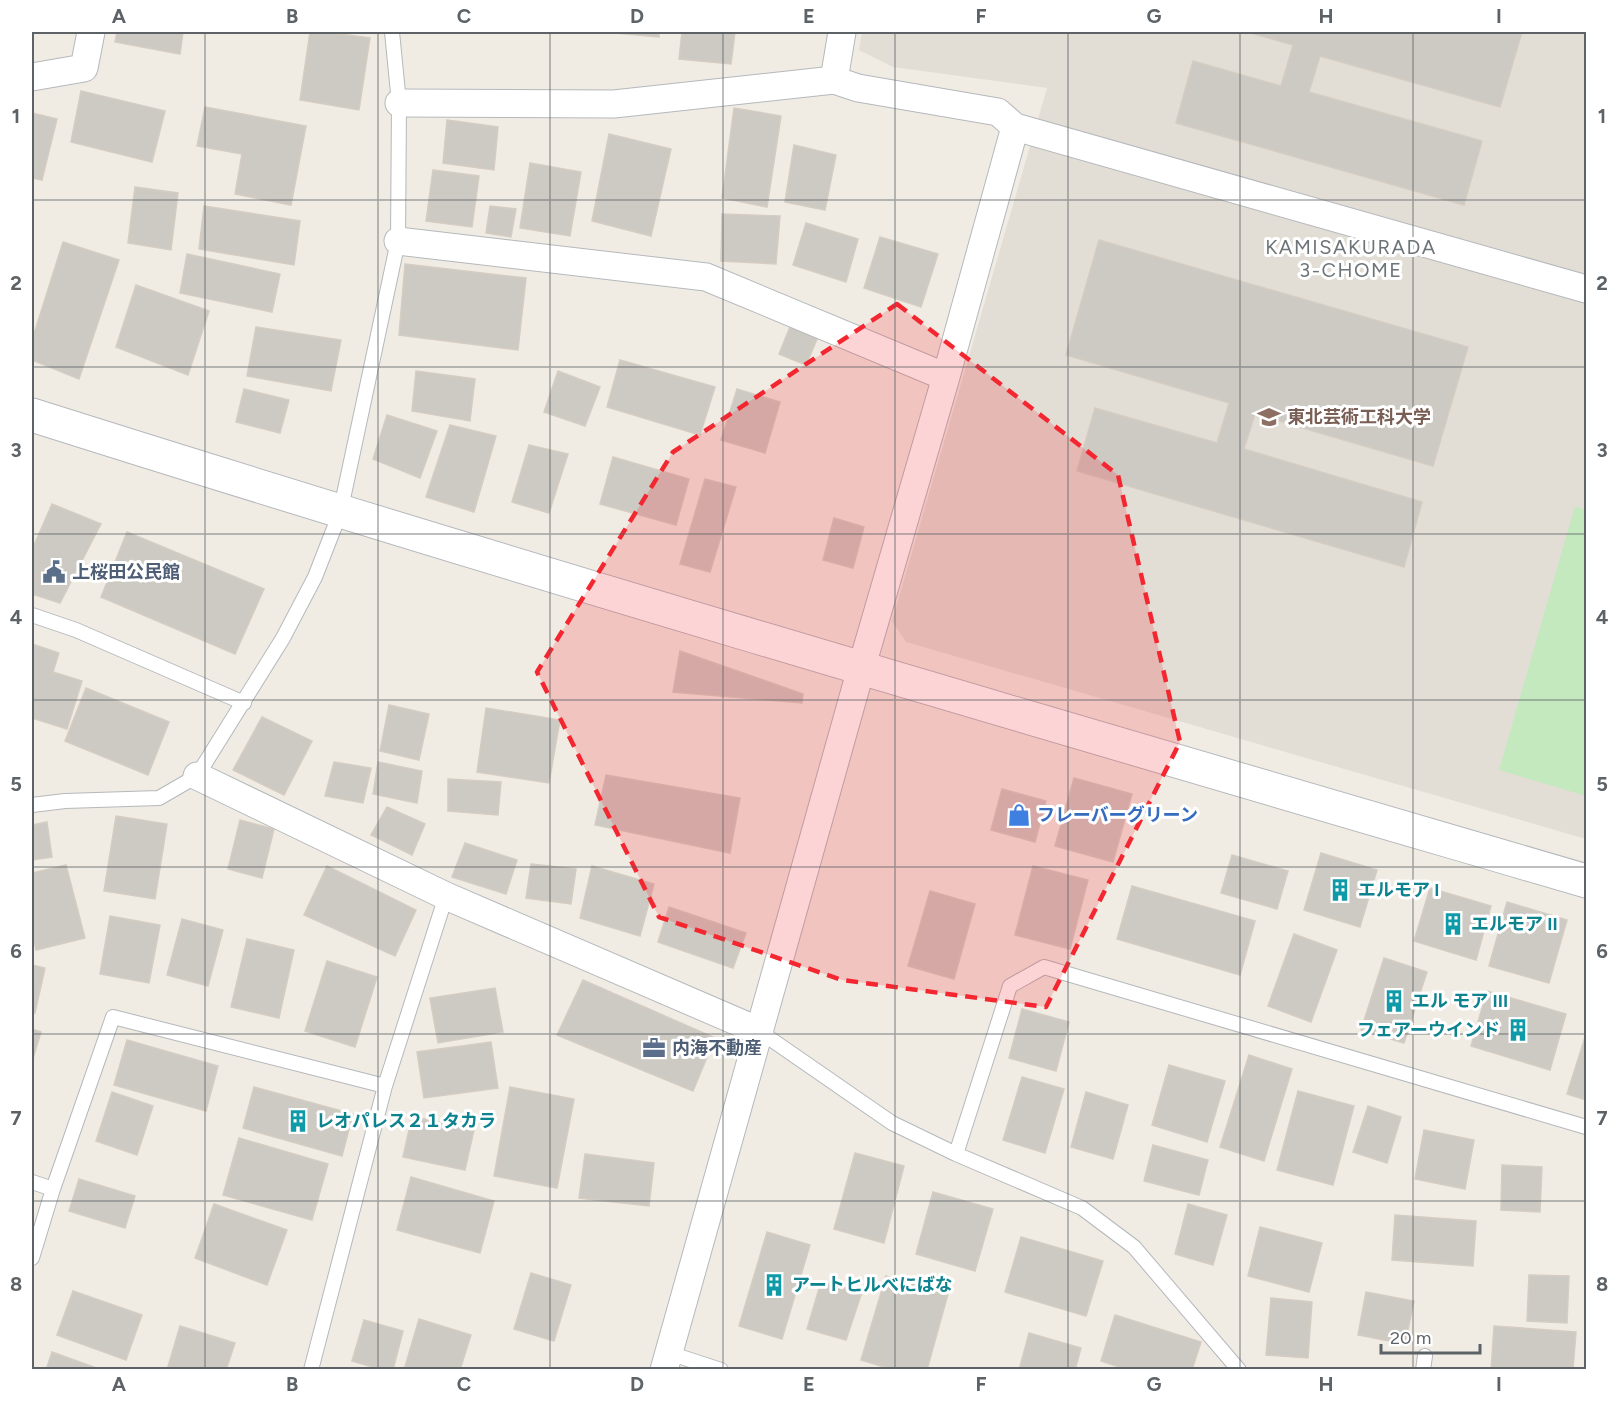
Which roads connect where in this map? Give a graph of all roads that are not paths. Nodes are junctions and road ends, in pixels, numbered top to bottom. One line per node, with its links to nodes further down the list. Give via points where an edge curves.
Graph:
1 (91, 32): 4 (street, via 84,68)
2 (392, 32): 6 (lane)
3 (842, 32): 5 (street)
4 (32, 77)
5 (834, 80): 6 (street, via 614,104); 7 (street, via 858,88 998,112)
6 (399, 103): 8 (lane)
7 (1015, 127): 9 (street); 10 (street)
8 (398, 241): 10 (street, via 706,278); 12 (lane)
9 (1587, 289)
10 (946, 377): 14 (street)
11 (32, 415): 12 (street)
12 (340, 513): 14 (street); 15 (lane, via 315,577)
13 (32, 615): 15 (lane)
14 (861, 669): 18 (street); 20 (street)
15 (244, 703): 16 (lane)
16 (197, 776): 17 (lane, via 159,798); 19 (street)
17 (32, 805)
18 (1587, 881)
19 (446, 896): 20 (street); 21 (lane)
20 (759, 1031): 23 (lane, via 892,1123); 27 (street)
21 (385, 1086): 25 (lane, via 113,1017); 28 (lane)
22 (1587, 1127): 23 (lane, via 1044,967 1010,986)
23 (956, 1154): 30 (lane, via 1082,1208 1134,1247)
24 (32, 1182): 25 (lane)
25 (53, 1189): 26 (lane)
26 (32, 1258)
27 (666, 1361): 29 (lane)
28 (310, 1370)
29 (721, 1370)
30 (1239, 1370)

